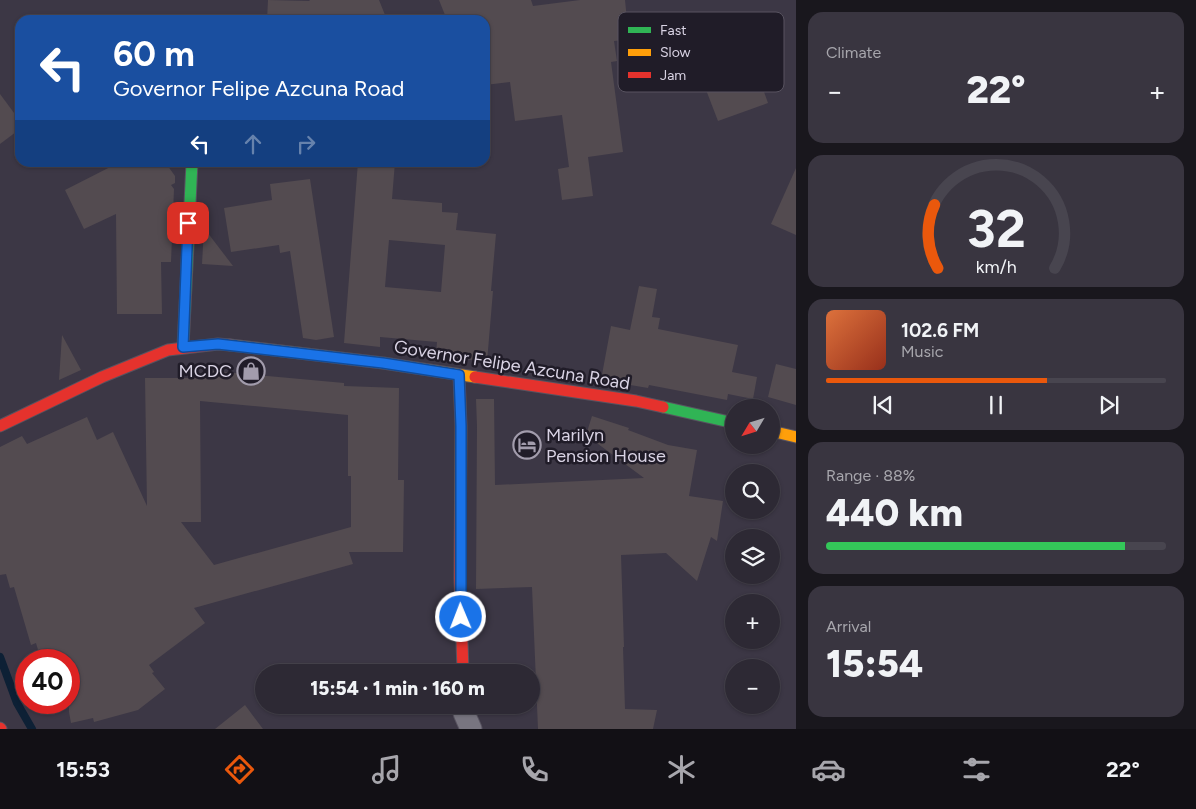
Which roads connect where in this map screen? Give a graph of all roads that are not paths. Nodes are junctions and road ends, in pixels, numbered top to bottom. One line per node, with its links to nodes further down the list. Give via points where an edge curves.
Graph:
1 (192, 167): 2 (street)
2 (183, 347): 3 (street, Governor Felipe Azcuna Road, via 218,344); 5 (street, Governor Felipe Azcuna Road, via 102,377)
3 (459, 375): 4 (street, Governor Felipe Azcuna Road, via 636,402); 8 (street)
4 (725, 421)
5 (0, 426)
6 (780, 433): 7 (street)
7 (796, 436)
8 (463, 664)
9 (464, 714): 10 (street)
10 (471, 729)

